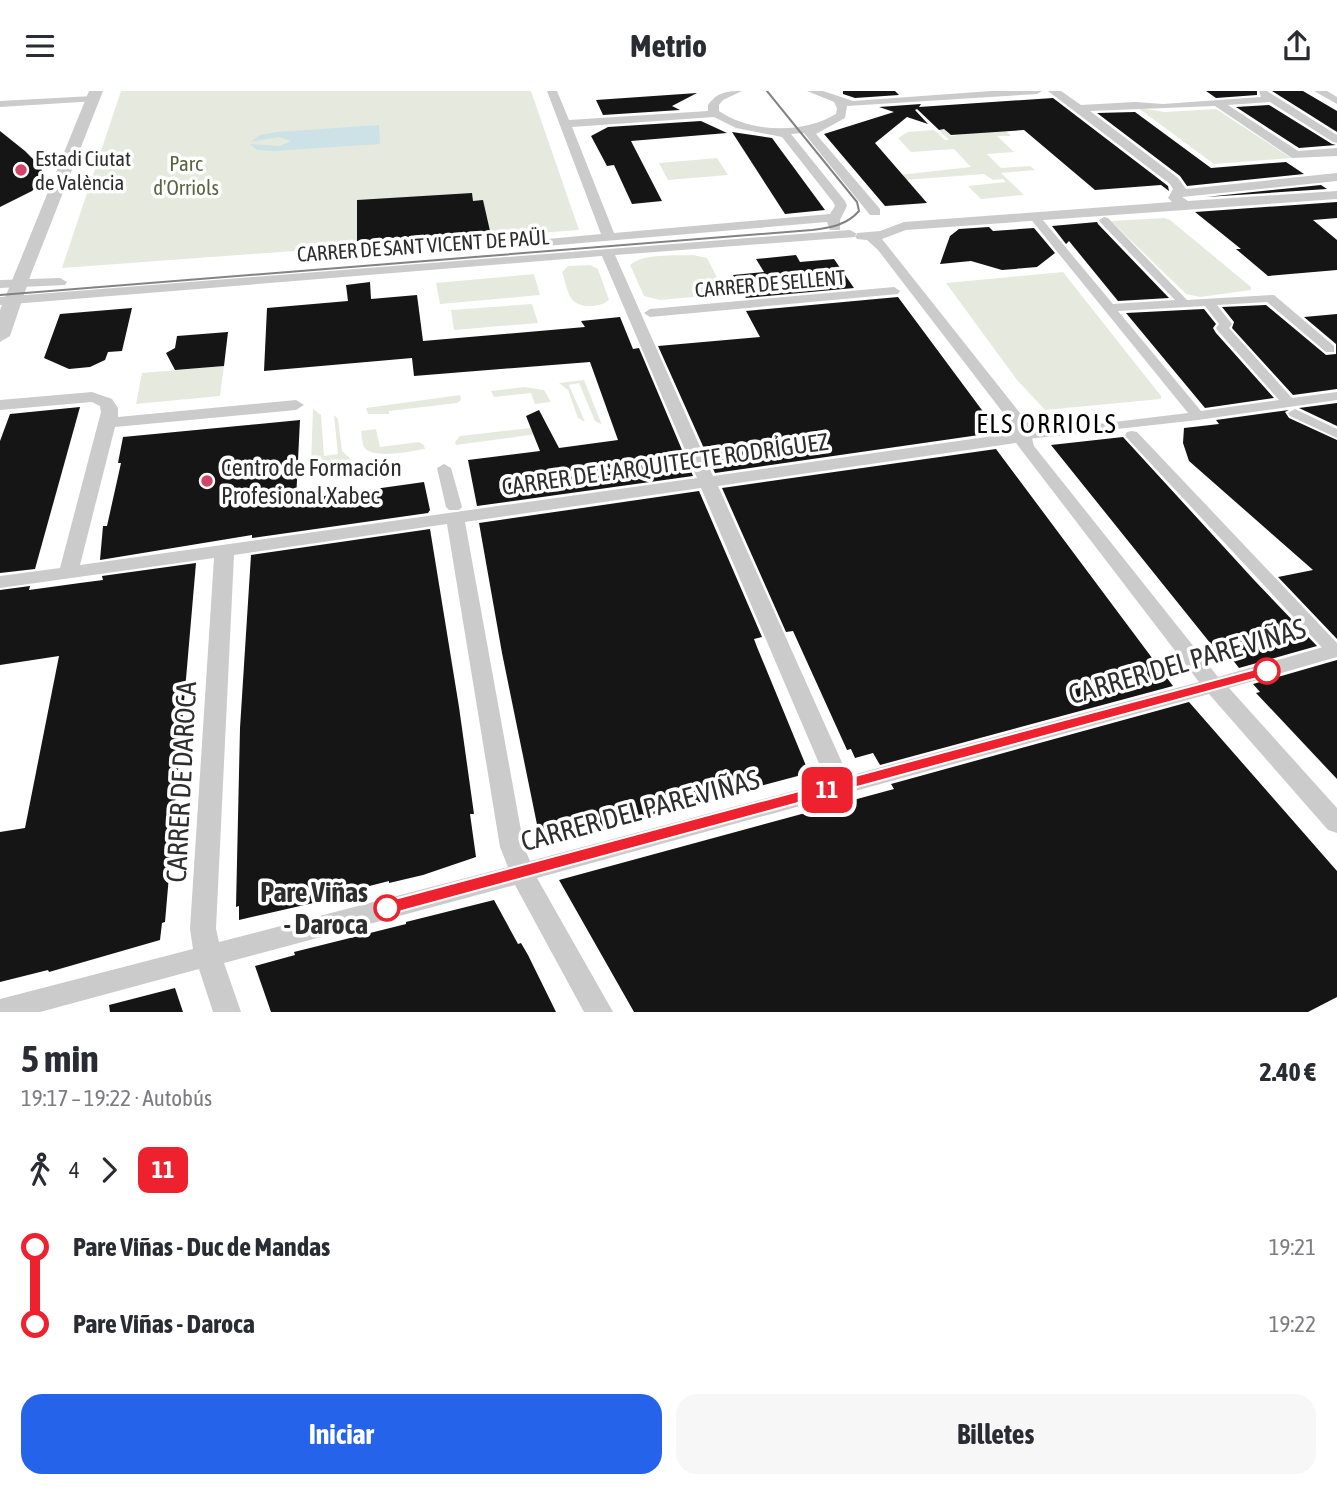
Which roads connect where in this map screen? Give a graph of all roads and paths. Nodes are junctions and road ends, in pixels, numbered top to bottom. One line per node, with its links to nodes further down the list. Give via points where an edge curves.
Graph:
1 (552, 91): 16 (street)
2 (737, 91): 15 (street, via 719,98 713,105)
3 (811, 91): 11 (street)
4 (1037, 91): 11 (street)
5 (1053, 91): 14 (street)
6 (1259, 91): 9 (street)
7 (1319, 91): 10 (street)
8 (95, 95): 13 (street); 37 (street)
9 (1272, 99): 12 (street); 19 (street)
10 (1337, 101)
11 (839, 102): 17 (street, via 841,116)
12 (1217, 103): 14 (street); 20 (street, via 1296,155)
13 (0, 104)
14 (1079, 108): 24 (street, via 1174,181)
15 (715, 113): 16 (street); 18 (street, via 731,123)
16 (564, 124): 34 (street)
17 (816, 128): 18 (street); 28 (street, via 811,137)
18 (772, 130): 29 (street, via 786,135 839,201)
19 (1337, 140)
20 (1337, 152)
21 (1337, 177): 22 (street)
22 (1320, 179): 23 (street); 24 (street)
23 (1337, 189)
24 (1180, 192): 26 (street, via 1176,200); 26 (street, via 1204,193 1214,199); 27 (street)
25 (1337, 195): 26 (street)
26 (1197, 205): 27 (street)
27 (1030, 211): 31 (street); 40 (street)
28 (875, 212): 29 (street, CARRER DE SANT VICENT DE PAÜL); 31 (street, CARRER DE SANT VICENT DE PAÜL)
29 (836, 216): 32 (street, via 835,227); 34 (street, CARRER DE SANT VICENT DE PAÜL)
30 (1104, 220): 39 (street)
31 (893, 222): 33 (street, via 891,233)
32 (850, 234): 33 (street, CARRER DE SANT VICENT DE PAÜL); 34 (street, CARRER DE SANT VICENT DE PAÜL)
33 (872, 237): 52 (street, via 1022,428)
34 (607, 244): 37 (street, CARRER DE SANT VICENT DE PAÜL); 54 (street)
35 (0, 284): 37 (street, CARRER DE SANT VICENT DE PAÜL)
36 (894, 291): 41 (street, CARRER DE SELLENT)
37 (11, 294): 42 (street)
38 (1209, 303): 39 (street); 43 (street, via 1270,297); 47 (street, via 1226,324 1222,328)
39 (1185, 305): 40 (street)
40 (1111, 308): 48 (street)
41 (650, 313)
42 (0, 336)
43 (1330, 349)
44 (1337, 396): 47 (street, CARRER DE L'ARQUITECTE RODRÍGUEZ)
45 (0, 405): 49 (street, via 92,397 110,403)
46 (296, 405): 49 (street)
47 (1293, 409): 48 (street, CARRER DE L'ARQUITECTE RODRÍGUEZ); 50 (street)
48 (1198, 417): 52 (street, CARRER DE L'ARQUITECTE RODRÍGUEZ)
49 (108, 423): 57 (street)
50 (1337, 433)
51 (1132, 435): 59 (street, CARRER DEL PARE VIÑAS)
52 (1024, 437): 54 (street, CARRER DE L'ARQUITECTE RODRÍGUEZ); 60 (street, via 1025,447)
53 (444, 468): 55 (street)
54 (708, 483): 55 (street, CARRER DE L'ARQUITECTE RODRÍGUEZ); 61 (street)
55 (455, 513): 56 (street, CARRER DE L'ARQUITECTE RODRÍGUEZ); 63 (street, via 512,847)
56 (224, 552): 57 (street, CARRER DE L'ARQUITECTE RODRÍGUEZ); 64 (street, CARRER DE DAROCA, via 202,929)
57 (68, 573): 58 (street, CARRER DE L'ARQUITECTE RODRÍGUEZ)
58 (0, 582)
59 (1336, 650): 60 (street, CARRER DEL PARE VIÑAS)
60 (1214, 685): 61 (street, CARRER DEL PARE VIÑAS); 62 (street)
61 (841, 787): 63 (street, CARRER DEL PARE VIÑAS)
62 (1337, 824)
63 (521, 872): 64 (street, CARRER DEL PARE VIÑAS); 67 (street)
64 (208, 955): 65 (street, CARRER DEL PARE VIÑAS); 66 (street, CARRER DE DAROCA)
65 (0, 1011)
66 (227, 1012)
67 (599, 1012)

